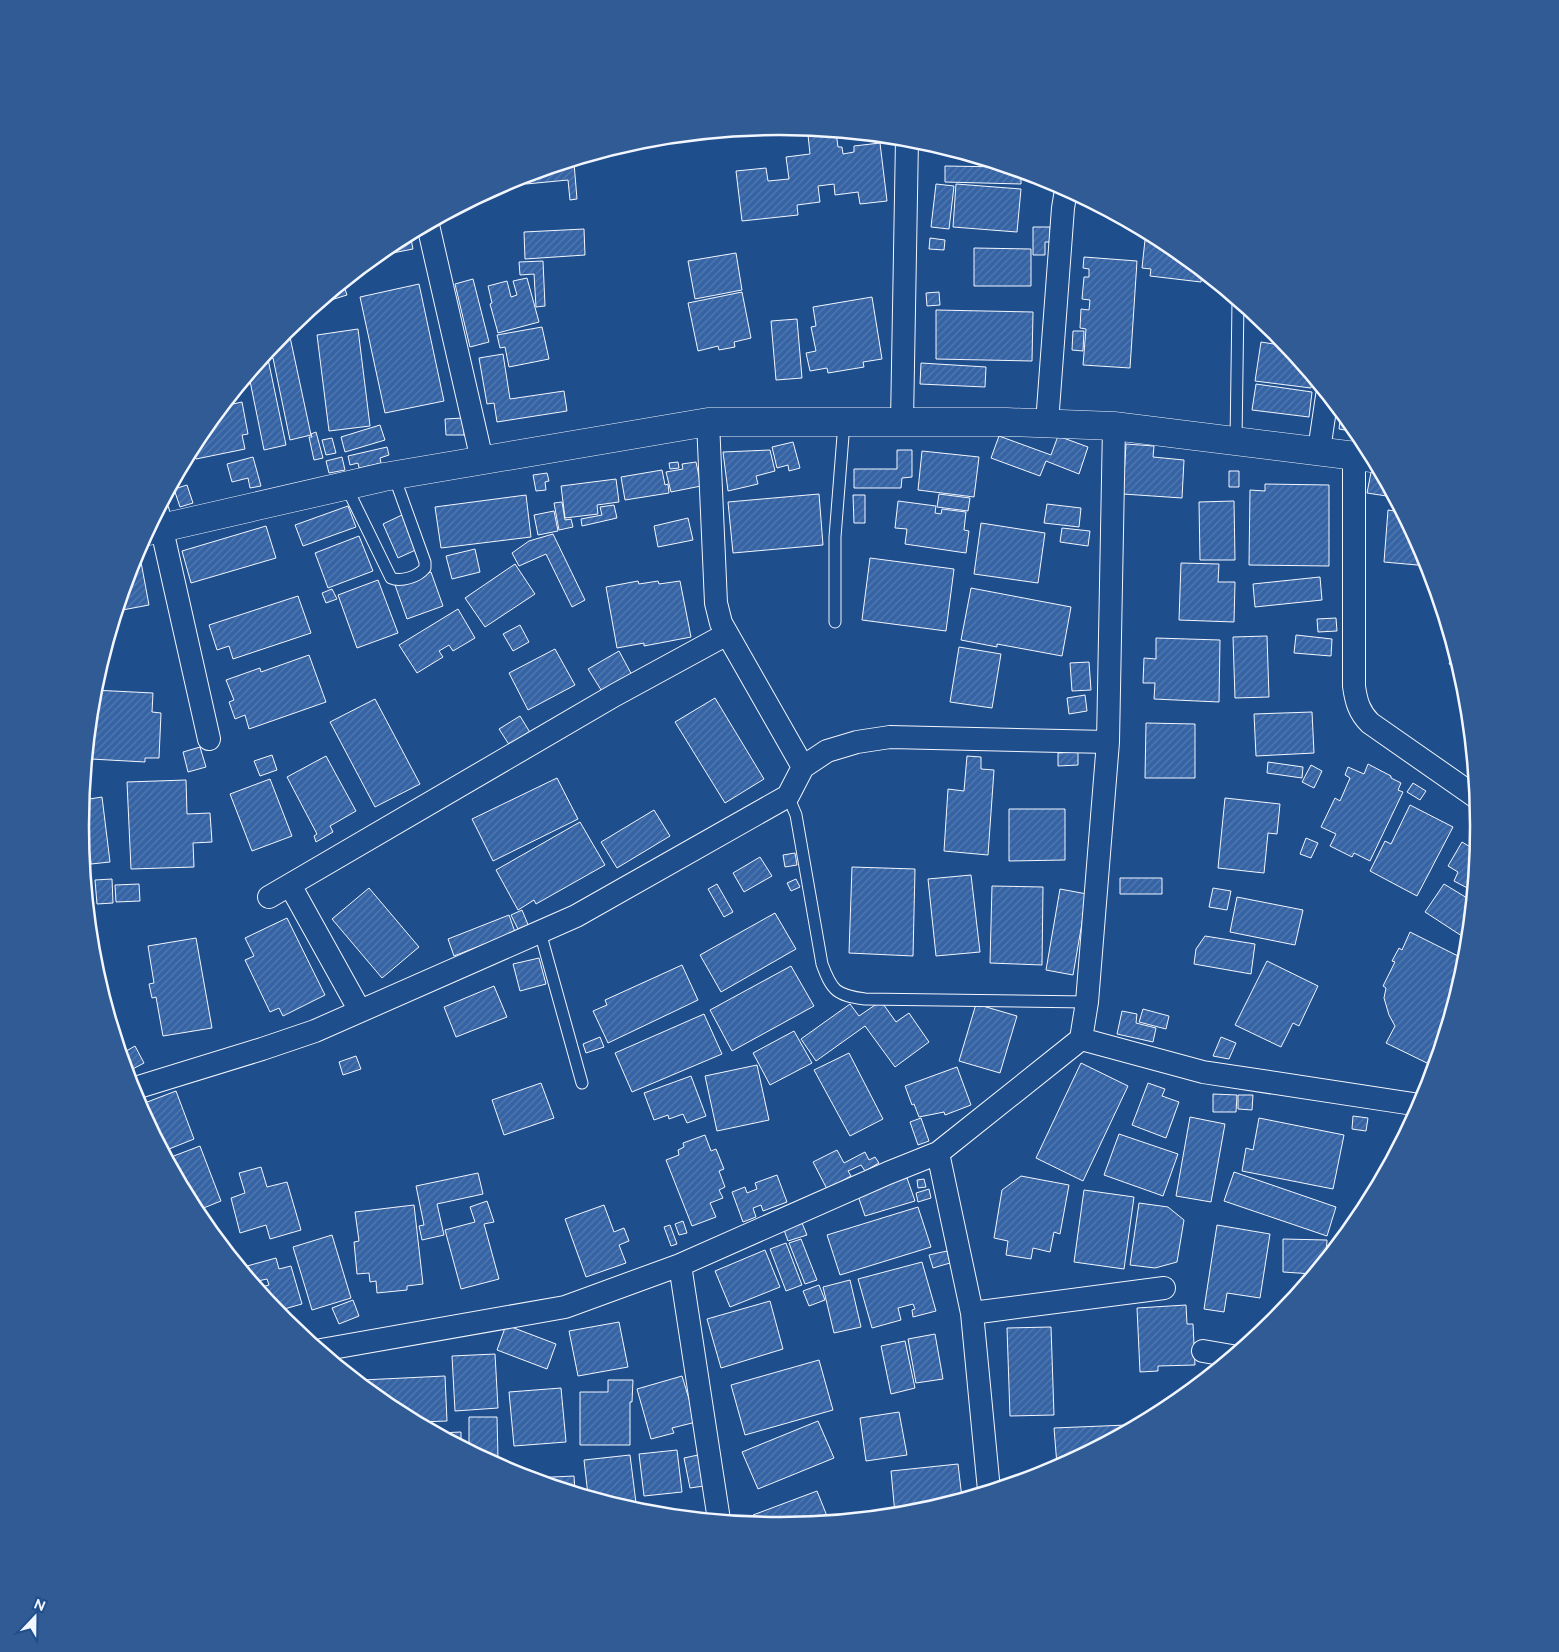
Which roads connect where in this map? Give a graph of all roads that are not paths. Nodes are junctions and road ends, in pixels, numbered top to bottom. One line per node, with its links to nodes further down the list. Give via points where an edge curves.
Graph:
1 (907, 148): 7 (street)
2 (1064, 197): 9 (street)
3 (429, 231): 14 (street)
4 (1238, 310): 11 (lane)
5 (1326, 403): 12 (street)
6 (708, 422): 8 (street); 14 (street); 20 (street, via 716,603)
7 (902, 422): 8 (street); 9 (street)
8 (844, 423): 19 (lane, via 835,537)
9 (1047, 423): 10 (street)
10 (1114, 426): 11 (street); 22 (street)
11 (1236, 441): 12 (street)
12 (1319, 450): 13 (street)
13 (1363, 456): 24 (street, via 1356,701 1361,714 1370,723)
14 (482, 460): 15 (street)
15 (394, 476): 16 (street); 16 (lane, via 425,562 422,573 399,581 391,578)
16 (346, 486): 17 (street)
17 (158, 524)
18 (157, 527): 21 (street)
19 (835, 622)
20 (727, 634): 23 (street); 26 (street, via 615,695)
21 (209, 739)
22 (1108, 742): 23 (street, via 890,737 827,751); 29 (street)
23 (803, 767): 25 (street)
24 (1469, 792)
25 (788, 796): 28 (street, via 576,916); 29 (lane, via 796,815 822,964 829,984 838,992 865,999)
26 (290, 885): 27 (street); 30 (street)
27 (269, 897)
28 (540, 932): 30 (street); 32 (lane)
29 (1087, 1002): 31 (street)
30 (360, 1011): 33 (street, via 315,1031)
31 (1081, 1039): 34 (street, via 1203,1072); 35 (street)
32 (582, 1083)
33 (140, 1087)
34 (1412, 1104)
35 (938, 1153): 36 (street); 38 (street)
36 (680, 1265): 40 (street, via 565,1307); 43 (street)
37 (1164, 1288): 38 (street)
38 (972, 1313): 42 (street)
39 (1202, 1351): 41 (street)
40 (333, 1352)
41 (1223, 1355)
42 (988, 1484)
43 (718, 1514)

